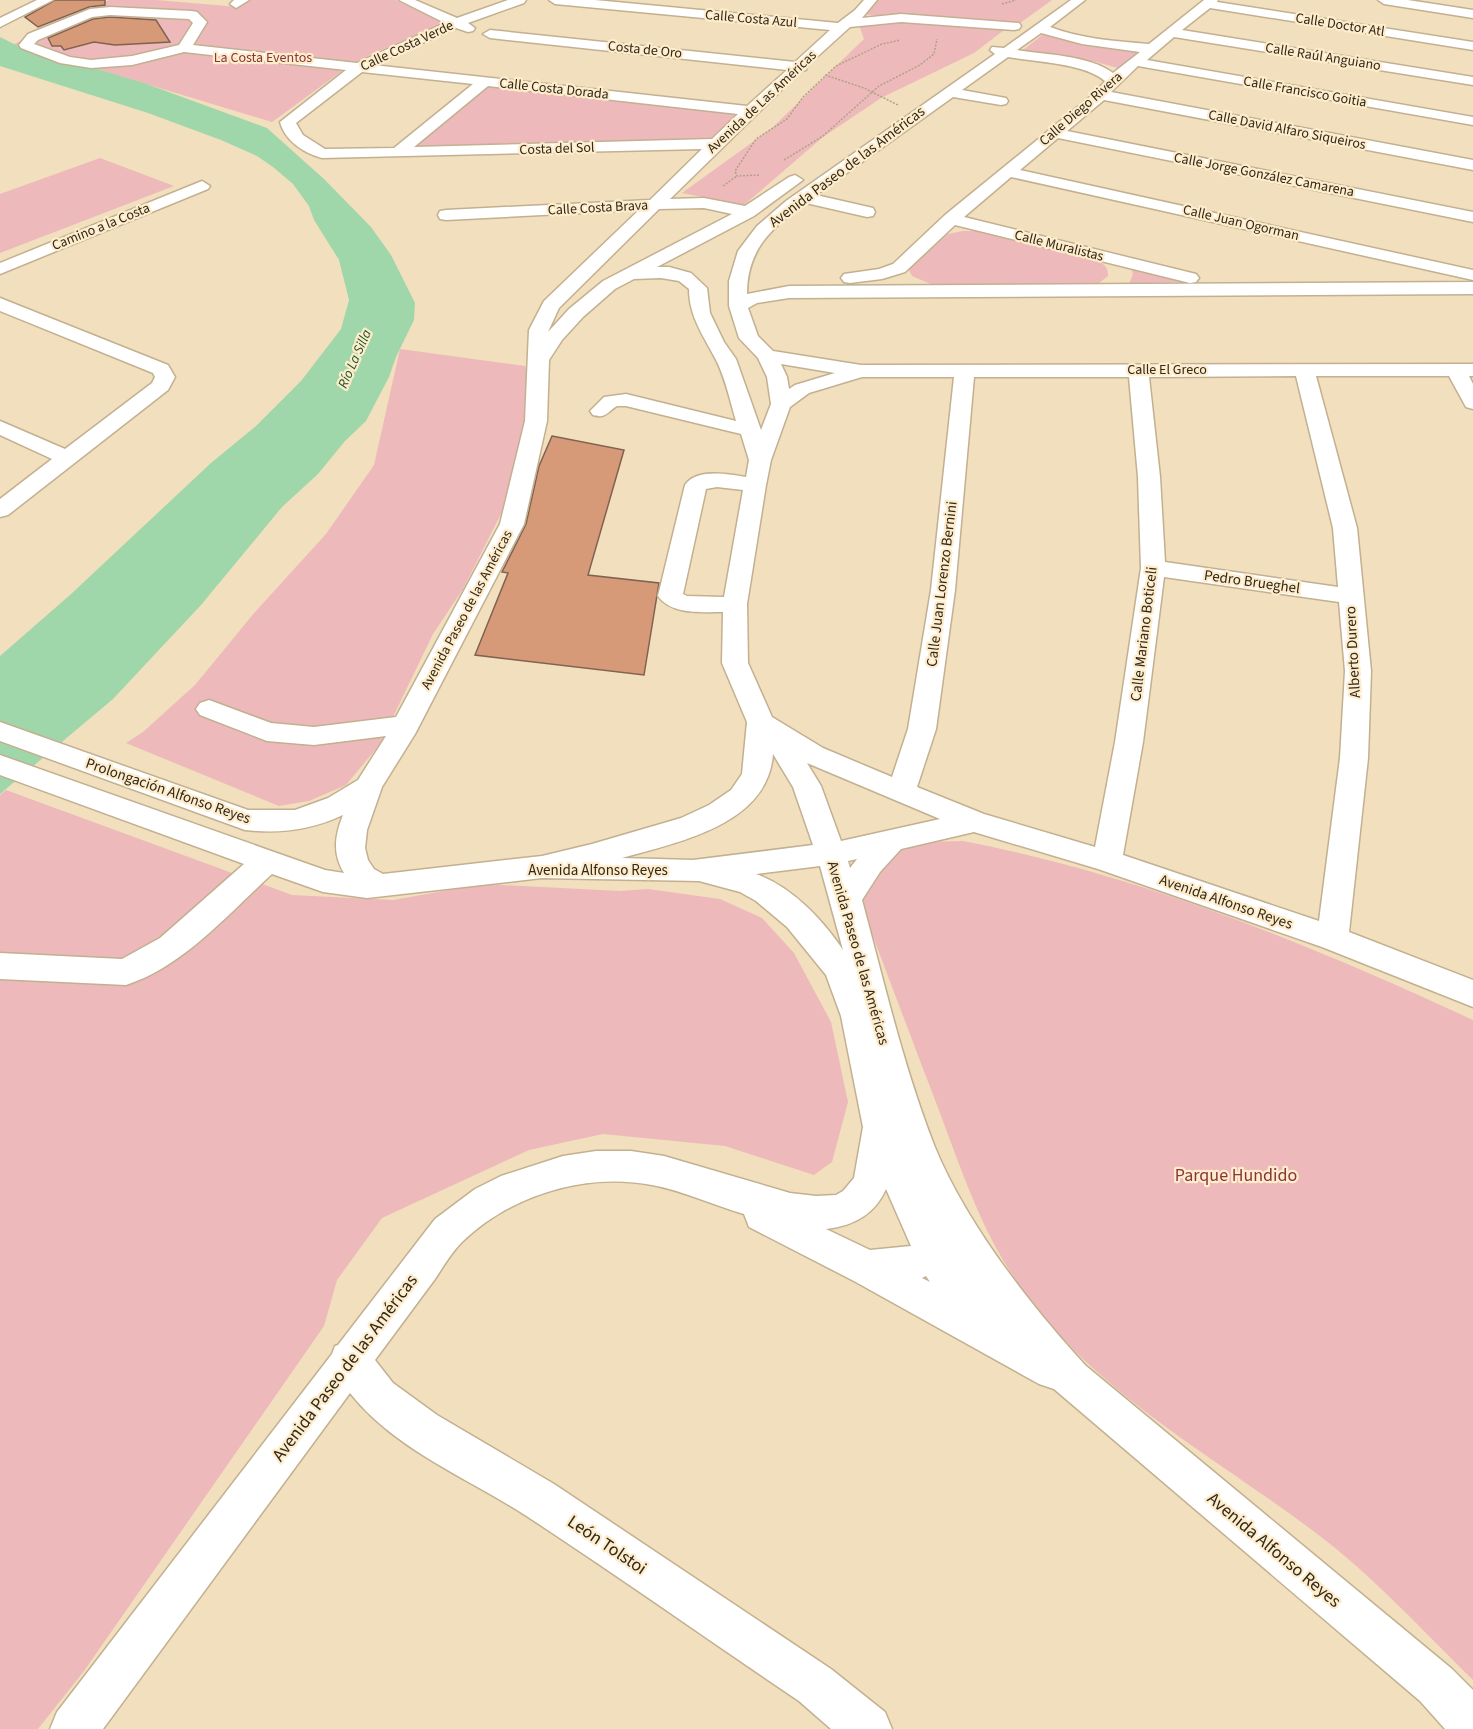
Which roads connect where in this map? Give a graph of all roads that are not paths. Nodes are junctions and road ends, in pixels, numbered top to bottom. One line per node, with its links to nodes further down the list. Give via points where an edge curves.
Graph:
1 (47, 0): 11 (street)
2 (409, 0): 12 (street, Costa de Oro)
3 (520, 0): 12 (street, Calle Costa Verde)
4 (555, 0): 13 (street, Calle Costa Azul)
5 (1079, 0): 14 (street, Avenida Paseo de las Américas)
6 (1384, 0): 9 (street)
7 (1210, 2): 15 (street, Calle Diego Rivera); 16 (street, Calle Doctor Atl)
8 (868, 4): 10 (street, Calle Costa Azul); 13 (street, Avenida de Las Américas)
9 (1473, 14)
10 (901, 18): 13 (street, Calle Costa Azul); 19 (street, Calle Costa Azul, via 1018,23 986,46)
11 (1, 22)
12 (458, 22): 21 (street, Calle Costa Verde); 22 (street, Costa de Oro, via 484,34)
13 (845, 25): 22 (street, Avenida de Las Américas)
14 (1040, 28): 18 (street, via 1095,43); 19 (street, Avenida Paseo de las Américas)
15 (1173, 33): 18 (street, Calle Diego Rivera); 25 (street, Calle Raúl Anguiano)
16 (1473, 46)
17 (184, 48): 17 (street, Calle Costa Dorada, via 200,22 192,15 110,11 84,15 33,37 26,45 89,64 137,59); 21 (street, Calle Costa Dorada)
18 (1153, 49): 20 (street, Calle Diego Rivera)
19 (1006, 52): 23 (street, via 1104,71); 26 (street, Avenida Paseo de las Américas)
20 (1137, 62): 23 (street, Calle Diego Rivera); 30 (street, Calle Francisco Goitia)
21 (358, 68): 24 (street, Calle Costa Dorada); 33 (street, Calle Costa Verde, via 288,122 288,126 321,154)
22 (797, 69): 29 (street, Avenida de Las Américas)
23 (1113, 80): 27 (street, Calle Diego Rivera)
24 (486, 81): 29 (street, Calle Costa Dorada); 33 (street)
25 (1473, 81)
26 (949, 92): 28 (street); 38 (street, Avenida Paseo de las Américas)
27 (1101, 95): 31 (street, Calle Diego Rivera); 34 (street, Calle David Alfaro Siqueiros)
28 (1001, 101)
29 (750, 111): 32 (street, Avenida de Las Américas)
30 (1473, 121)
31 (1055, 133): 35 (street, Calle Diego Rivera); 43 (street, Calle Jorge González Camarena)
32 (716, 144): 33 (street, Costa del Sol); 39 (street, Avenida de Las Américas)
33 (397, 153)
34 (1473, 165)
35 (1008, 172): 44 (street, Calle Diego Rivera); 45 (street, Calle Juan Ogorman)
36 (804, 173): 40 (street, Avenida Paseo de las Américas)
37 (202, 186): 49 (street, Camino a la Costa)
38 (803, 197): 41 (street); 47 (street, Avenida Paseo de las Américas, via 763,230 744,255)
39 (652, 206): 40 (street, Calle Costa Brava, via 704,203); 42 (street, Calle Costa Brava); 62 (street, via 551,305 540,323 536,340)
40 (748, 212): 50 (street, Avenida Paseo de las Américas)
41 (867, 212)
42 (446, 214)
43 (1473, 217)
44 (951, 219): 46 (street, Calle Muralistas); 48 (street)
45 (1380, 254): 51 (street, Calle Juan Ogorman); 52 (street)
46 (1103, 256): 54 (street, via 1115,265 1118,273 1117,280); 55 (street, Calle Muralistas)
47 (740, 268): 48 (street, via 768,275 858,278); 59 (street, Avenida Paseo de las Américas)
48 (899, 268): 56 (street)
49 (0, 269)
50 (629, 275): 57 (street, via 679,274 693,280 698,288); 62 (street, Avenida Paseo de las Américas, via 586,303)
51 (1473, 275)
52 (1393, 288): 53 (street, Calle Muralistas); 55 (street, Calle Muralistas)
53 (1473, 288)
54 (1106, 290): 55 (street, Calle Muralistas); 56 (street, Calle Muralistas)
55 (1237, 290)
56 (908, 292): 59 (street, Calle Muralistas, via 770,293 752,297)
57 (698, 301): 60 (street, via 723,326); 72 (street, via 714,342 726,359)
58 (0, 304): 73 (street, via 161,369 165,377 161,386)
59 (738, 306): 60 (street, Avenida Paseo de las Américas)
60 (748, 338): 61 (street, Avenida Paseo de las Américas)
61 (767, 356): 65 (street, Calle El Greco); 69 (street, Avenida Paseo de las Américas, via 777,377)
62 (539, 360): 82 (street, Avenida Paseo de las Américas, via 536,421 512,524)
63 (1138, 370): 64 (street, Calle El Greco); 66 (street, Calle El Greco); 77 (street, Calle Mariano Boticeli)
64 (1304, 370): 67 (street, Calle El Greco); 78 (street, Alberto Durero, via 1345,528)
65 (861, 371): 66 (street, Calle El Greco); 69 (street, Calle El Greco, via 802,390)
66 (965, 371): 86 (street, Calle Juan Lorenzo Bernini, via 944,590 922,729)
67 (1465, 371): 68 (street)
68 (1473, 403)
69 (781, 404): 74 (street, Avenida Paseo de las Américas)
70 (600, 411): 72 (street, via 614,399 626,400)
71 (0, 427): 73 (street)
72 (749, 430): 74 (street)
73 (69, 459): 76 (street)
74 (760, 460): 75 (street, Avenida Paseo de las Américas)
75 (755, 485): 79 (street, Avenida Paseo de las Américas); 79 (street, via 712,480 696,485 670,596 682,603)
76 (0, 510)
77 (1153, 568): 78 (street, Pedro Brueghel); 92 (street, Calle Mariano Boticeli, via 1133,720)
78 (1351, 596): 97 (street, Alberto Durero, via 1358,671 1354,758)
79 (735, 604): 81 (street, Avenida Paseo de las Américas, via 735,663)
80 (209, 709): 82 (street, via 267,732 314,736)
81 (761, 722): 86 (street, Avenida Alfonso Reyes, via 813,755); 90 (street, Avenida Paseo de las Américas, via 807,786); 93 (street, via 754,782 741,798 709,817 644,842)
82 (405, 725): 85 (street, Avenida Paseo de las Américas)
83 (0, 731): 85 (street, Prolongación Alfonso Reyes, via 245,820 266,824 316,817)
84 (0, 765): 89 (street, Prolongación Alfonso Reyes)
85 (368, 788): 95 (street, Avenida Paseo de las Américas, via 350,848 363,877)
86 (901, 793): 87 (street, Avenida Alfonso Reyes)
87 (974, 822): 88 (street, Avenida Alfonso Reyes); 92 (street, Avenida Alfonso Reyes)
88 (891, 841): 90 (street, Avenida Alfonso Reyes); 96 (street, via 869,864)
89 (225, 845): 91 (street, Avenida Alfonso Reyes)
90 (831, 854): 94 (street, Avenida Alfonso Reyes); 96 (street, Avenida Paseo de las Américas)
91 (267, 861): 95 (street, Avenida Alfonso Reyes, via 323,881); 98 (street, via 171,947 126,972)
92 (1107, 861): 97 (street, Avenida Alfonso Reyes)
93 (542, 867): 94 (street, Avenida Alfonso Reyes); 95 (street, Avenida Alfonso Reyes)
94 (693, 871): 100 (street, Avenida Paseo de las Américas, via 750,884 808,927 834,959 853,1000)
95 (378, 885)
96 (846, 899): 102 (street, Avenida Paseo de las Américas, via 885,1048)
97 (1333, 938): 99 (street, Avenida Alfonso Reyes)
98 (0, 966)
99 (1473, 994)
100 (880, 1127): 101 (street, via 870,1182 859,1202 847,1209 829,1214 794,1211); 102 (street, Avenida Paseo de las Américas, via 915,1216)
101 (709, 1187): 103 (street); 105 (street, Avenida Paseo de las Américas, via 664,1172 608,1166 540,1178 490,1199 448,1231)
102 (948, 1247): 103 (street, via 902,1267); 104 (street, via 963,1303); 106 (street, Avenida Alfonso Reyes)
103 (867, 1268): 104 (street, Avenida Alfonso Reyes)
104 (989, 1334): 106 (street, Avenida Alfonso Reyes)
105 (349, 1360): 108 (street, Avenida Paseo de las Américas); 109 (street, León Tolstoi, via 379,1396 422,1430 538,1499 815,1685)
106 (1072, 1380): 107 (street, Avenida Alfonso Reyes, via 1436,1685)
107 (1473, 1724)
108 (74, 1729)
109 (868, 1729)

